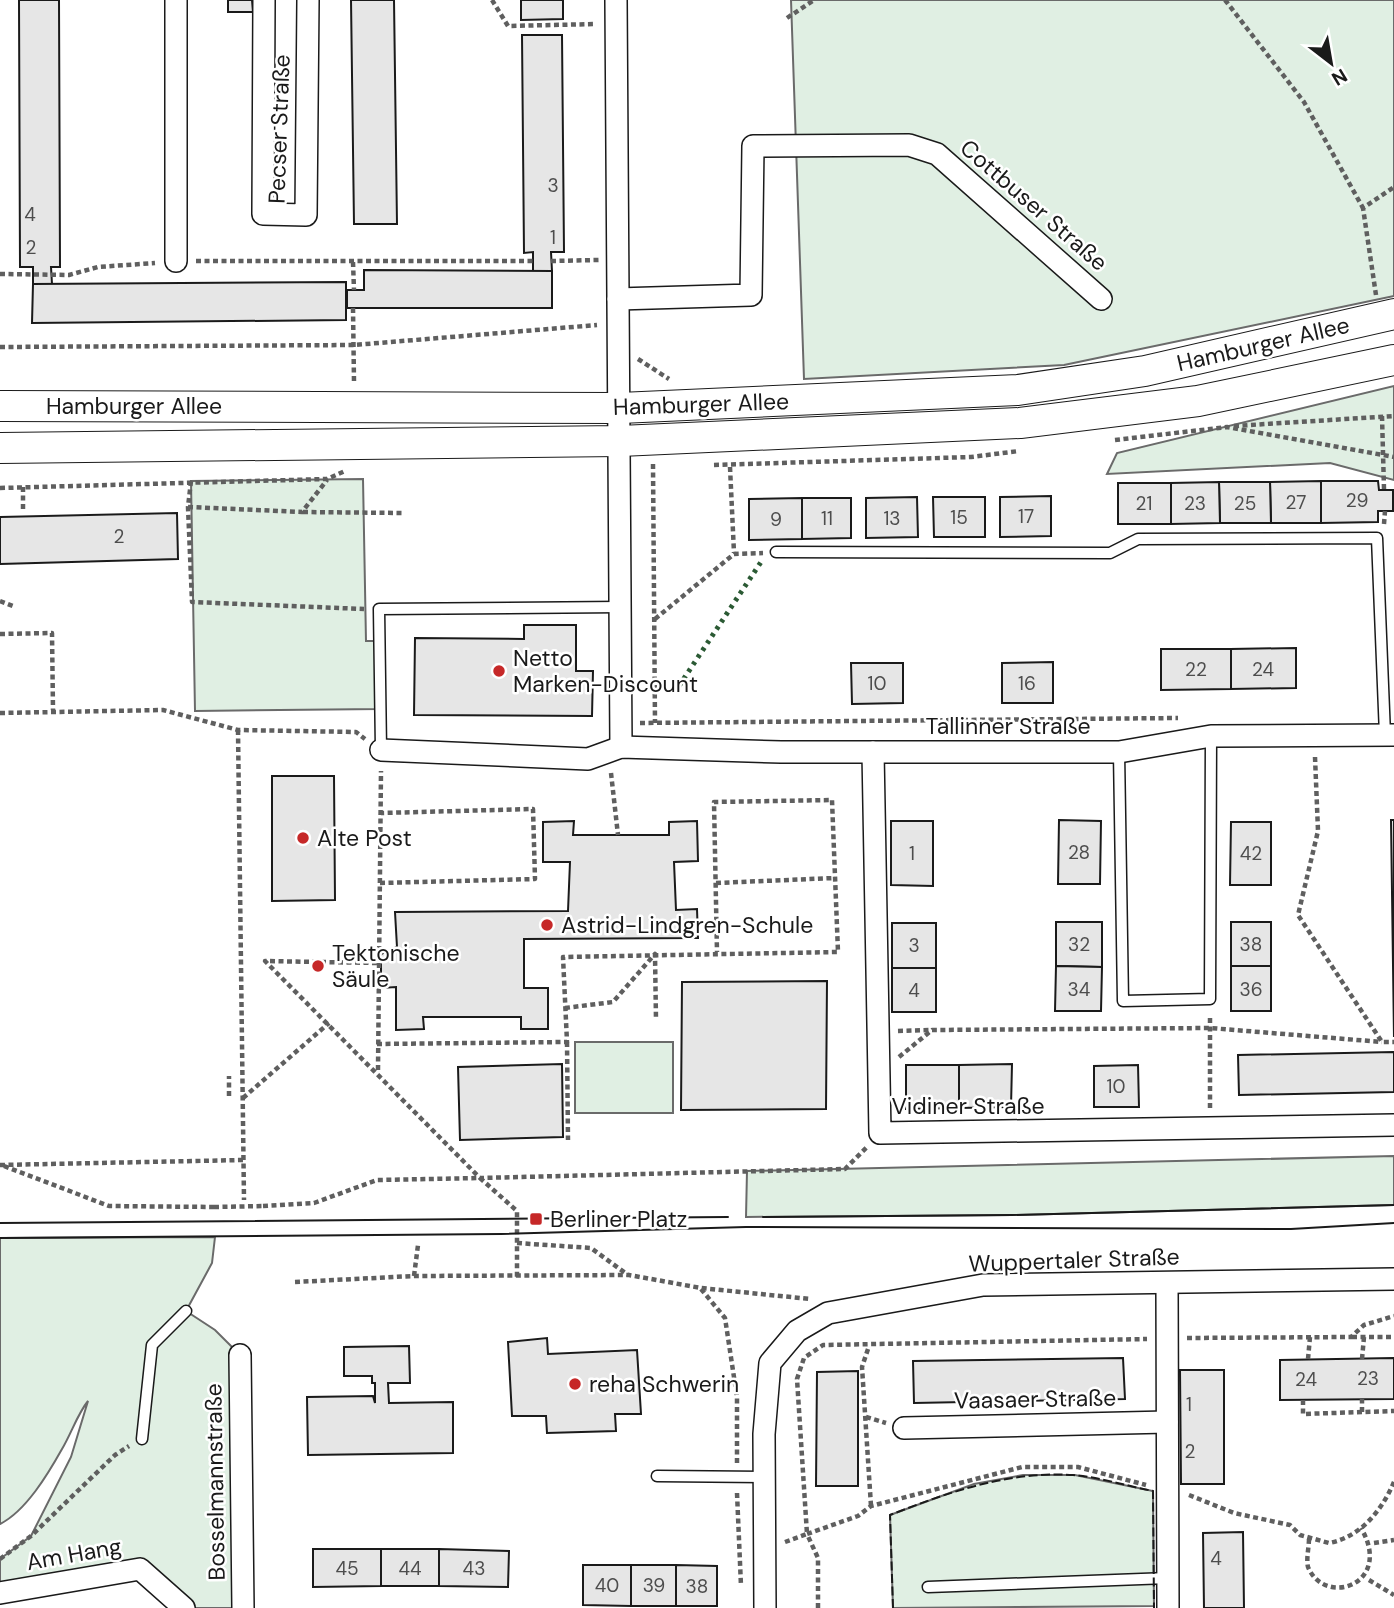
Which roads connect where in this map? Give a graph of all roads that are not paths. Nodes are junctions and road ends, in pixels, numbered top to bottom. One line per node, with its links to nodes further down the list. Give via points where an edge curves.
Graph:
1 (176, 0): 5 (street)
2 (264, 0): 3 (street, Pecser Straße, via 262,214 274,215 306,215)
3 (308, 0)
4 (616, 0): 6 (street)
5 (176, 261)
6 (618, 299): 7 (street, Cottbuser Straße, via 751,295 753,146 909,145 937,154); 11 (street)
7 (1101, 299)
8 (1386, 307): 11 (street, Hamburger Allee, via 1145,371 1018,390)
9 (1394, 360): 12 (street, Hamburger Allee, via 1198,401 1020,423)
10 (0, 407): 11 (street, Hamburger Allee)
11 (620, 408): 12 (street)
12 (620, 441): 13 (street, Hamburger Allee); 15 (street)
13 (0, 448)
14 (776, 552): 16 (lane, via 1111,553 1138,539 1377,538)
15 (623, 607): 18 (lane, via 379,610); 19 (street, via 622,723)
16 (1389, 735): 17 (street, Tallinner Straße)
17 (1211, 736): 21 (street, Tallinner Straße); 21 (lane, via 1210,999 1123,1001)
18 (381, 750): 19 (street, Tallinner Straße, via 589,759)
19 (615, 750): 20 (street, Tallinner Straße)
20 (873, 752): 21 (street, Tallinner Straße); 22 (street, Vidiner Straße, via 880,1133)
21 (1119, 752)
22 (1394, 1125)
23 (1394, 1279): 24 (street, Wuppertaler Straße)
24 (1167, 1284): 27 (street); 31 (street, Wuppertaler Straße, via 983,1286 828,1313 797,1331 770,1363)
25 (186, 1311): 29 (lane, via 152,1345)
26 (240, 1354): 36 (street, Bosselmannstraße)
27 (1167, 1422): 28 (street, Vaasaer Straße); 32 (street)
28 (904, 1428)
29 (142, 1439)
30 (657, 1476): 31 (lane)
31 (764, 1476): 37 (street, Wuppertaler Straße)
32 (1168, 1578): 33 (lane); 38 (street)
33 (928, 1587)
34 (0, 1593): 35 (street, Am Hang, via 140,1569)
35 (184, 1608)
36 (243, 1608)
37 (765, 1608)
38 (1168, 1608)

